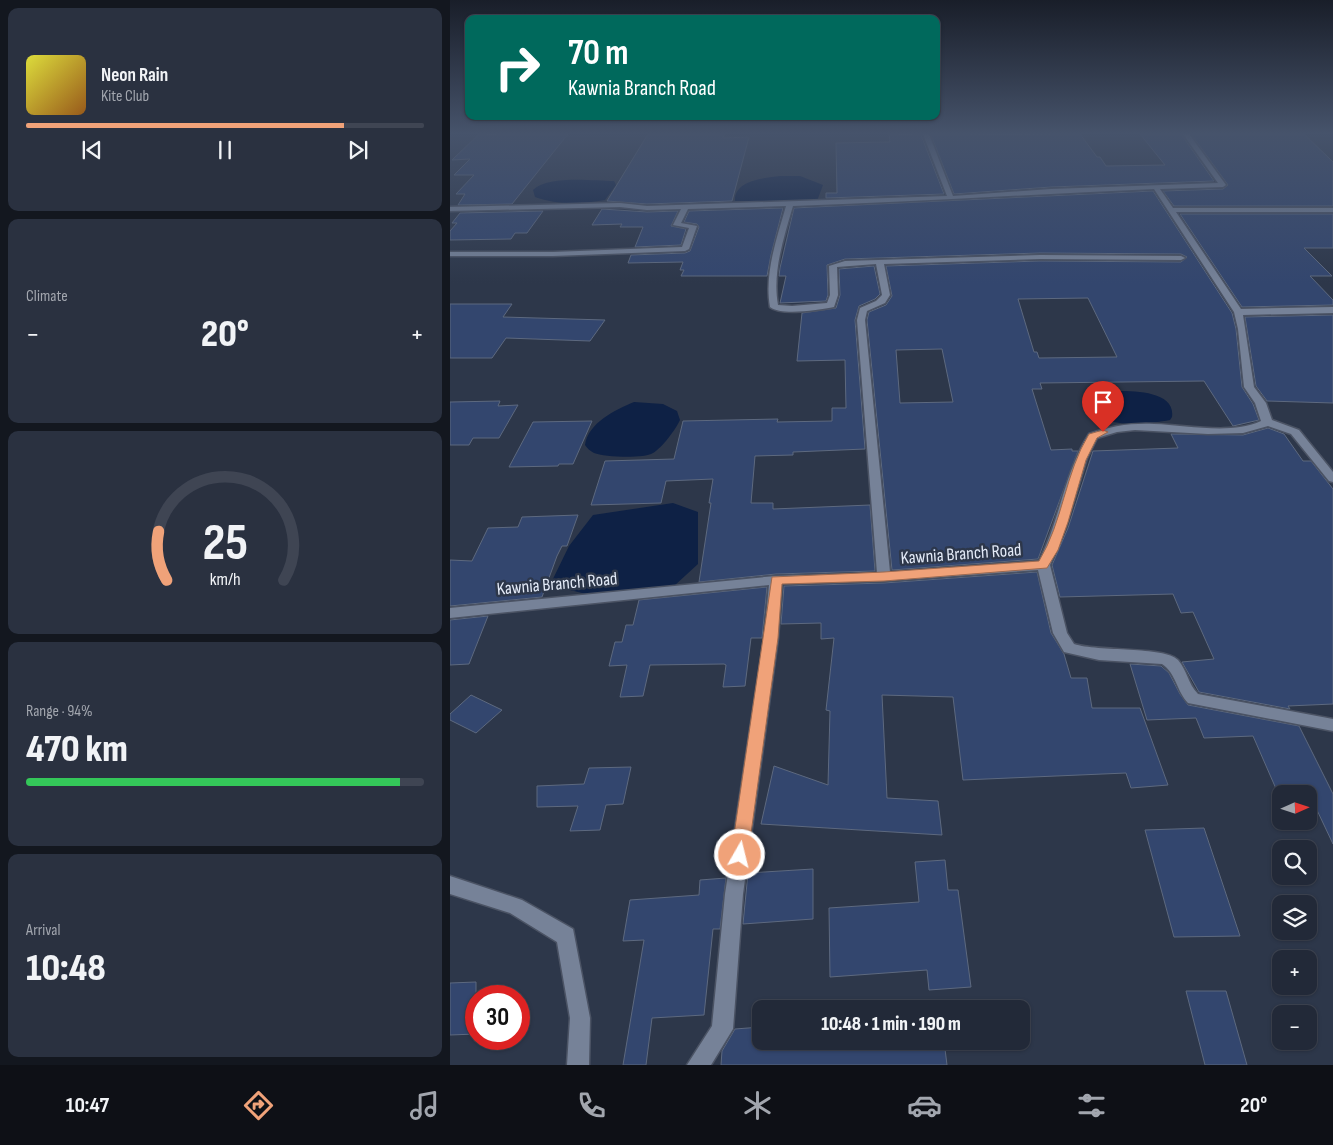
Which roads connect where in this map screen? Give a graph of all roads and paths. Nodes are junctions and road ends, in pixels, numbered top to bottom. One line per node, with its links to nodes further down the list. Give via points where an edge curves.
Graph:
1 (945, 184): 4 (street)
2 (1222, 184): 3 (street)
3 (1157, 189): 4 (street, via 1051,191); 8 (street)
4 (951, 198): 5 (street)
5 (790, 204): 6 (street); 12 (street, via 775,266 774,307 792,309 831,305 833,266)
6 (685, 207): 7 (street, via 620,205); 10 (street, via 677,225 693,226 685,249)
7 (450, 209)
8 (1172, 210): 9 (street); 14 (street)
9 (1333, 210)
10 (450, 254)
11 (1181, 258): 12 (street)
12 (880, 261): 18 (street, via 886,295 881,303 871,304 863,310 862,320)
13 (1333, 310): 14 (street)
14 (1238, 312): 15 (street, via 1244,328 1249,387 1259,399)
15 (1267, 422): 16 (street, via 1295,432); 17 (street, Kawnia Branch Road, via 1261,427 1236,431 1143,427 1113,429 1093,436 1081,460 1052,550)
16 (1333, 479)
17 (1043, 565): 18 (street, Kawnia Branch Road); 21 (street, via 1060,633 1070,648 1097,656 1167,660 1175,666 1193,700)
18 (884, 576): 19 (street, Kawnia Branch Road)
19 (776, 580): 20 (street, Kawnia Branch Road); 24 (street, via 771,638 734,894 722,1029)
20 (450, 614)
21 (1333, 725)
22 (450, 885): 23 (street, via 515,906 566,936 580,1018)
23 (578, 1065)
24 (698, 1065)

